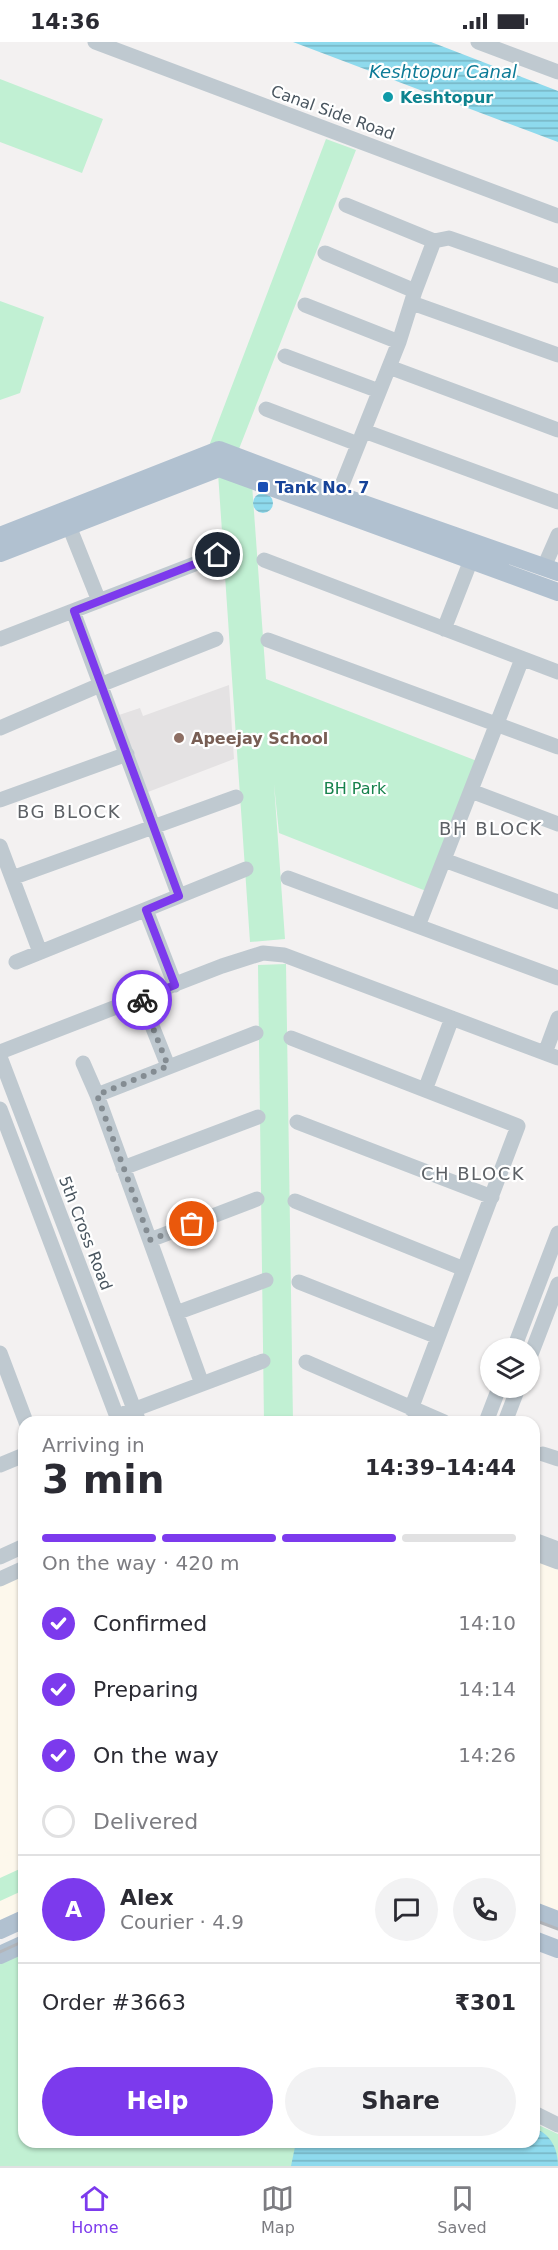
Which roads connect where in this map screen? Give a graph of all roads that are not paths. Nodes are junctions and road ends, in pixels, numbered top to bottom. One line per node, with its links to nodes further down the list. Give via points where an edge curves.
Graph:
1 (95, 42): 5 (street, Canal Side Road)
2 (478, 42): 3 (street)
3 (558, 72)
4 (345, 205): 6 (street)
5 (558, 216)
6 (434, 241): 8 (street, via 449,238); 9 (street)
7 (325, 254): 9 (street)
8 (558, 276)
9 (413, 297): 11 (street); 12 (street)
10 (305, 305): 11 (street)
11 (399, 342): 14 (street)
12 (558, 355)
13 (285, 356): 15 (street)
14 (389, 367): 15 (street); 17 (street)
15 (380, 391): 18 (street)
16 (266, 409): 18 (street)
17 (558, 430)
18 (361, 437): 20 (street); 21 (street)
19 (148, 487): 20 (main road, via 219,450); 22 (main road); 23 (main road, via 219,468); 25 (main road)
20 (338, 495): 23 (main road)
21 (558, 502)
22 (69, 526): 26 (main road); 32 (street)
23 (426, 535): 29 (main road); 30 (main road)
24 (558, 535): 30 (street)
25 (0, 536)
26 (0, 553)
27 (218, 555): 32 (street)
28 (264, 560): 34 (street)
29 (471, 560): 31 (main road); 34 (street)
30 (551, 570)
31 (558, 592)
32 (99, 601): 33 (street)
33 (74, 611): 35 (street); 40 (street)
34 (444, 629): 38 (street)
35 (0, 639)
36 (216, 639): 40 (street)
37 (268, 640): 41 (street)
38 (522, 659): 39 (street); 41 (street)
39 (558, 672)
40 (100, 685): 42 (street); 44 (street)
41 (496, 725): 43 (street); 45 (street)
42 (0, 728)
43 (558, 747)
44 (127, 754): 47 (street); 49 (street)
45 (471, 791): 48 (street); 51 (street)
46 (236, 797): 49 (street)
47 (0, 800)
48 (558, 824)
49 (154, 828): 53 (street); 55 (street)
50 (0, 846): 53 (street)
51 (444, 860): 56 (street); 58 (street)
52 (246, 869): 55 (street)
53 (12, 878): 59 (street)
54 (288, 878): 58 (street)
55 (179, 896): 57 (street)
56 (558, 902)
57 (146, 910): 59 (street); 62 (street)
58 (418, 926): 61 (street)
59 (40, 952): 60 (street)
60 (16, 962)
61 (558, 978)
62 (175, 985): 63 (street); 64 (street, via 263,953 284,955)
63 (141, 998): 68 (street); 72 (street)
64 (452, 1018): 69 (street); 73 (street)
65 (558, 1018): 69 (street)
66 (256, 1033): 72 (street)
67 (291, 1038): 73 (street)
68 (0, 1052)
69 (551, 1055)
70 (0, 1057): 78 (street, 5th Cross Road)
71 (83, 1063): 74 (street)
72 (168, 1066): 74 (street)
73 (425, 1090): 81 (street, via 518,1126)
74 (97, 1095): 80 (street)
75 (0, 1108): 79 (street)
76 (258, 1117): 80 (street)
77 (297, 1122): 81 (street)
78 (27, 1129): 79 (street); 104 (street, 5th Cross Road)
79 (10, 1135): 106 (street)
80 (123, 1168): 85 (street)
81 (492, 1197): 86 (street)
82 (257, 1199): 85 (street)
83 (295, 1201): 86 (street)
84 (558, 1233): 91 (street)
85 (150, 1240): 90 (street)
86 (464, 1269): 93 (street)
87 (266, 1280): 90 (street)
88 (300, 1282): 93 (street)
89 (558, 1284): 92 (street)
90 (176, 1313): 100 (street)
91 (526, 1314): 92 (street); 94 (street)
92 (543, 1321): 95 (street)
93 (438, 1337): 103 (street)
94 (518, 1338)
95 (537, 1338)
96 (0, 1353): 99 (street)
97 (263, 1361): 100 (street)
98 (306, 1362): 103 (street)
99 (5, 1380): 105 (street)
100 (202, 1384): 104 (street)
101 (495, 1398): 108 (street)
102 (514, 1398): 109 (street)
103 (411, 1409): 107 (street)
104 (136, 1415)
105 (23, 1416)
106 (116, 1416)
107 (429, 1416)
108 (488, 1416)
109 (507, 1416)
110 (18, 1458): 111 (street)
111 (0, 1465)
112 (540, 1542): 114 (street)
113 (18, 1549): 116 (street)
114 (558, 1549)
115 (540, 1555): 117 (street)
116 (0, 1557)
117 (558, 1562)
118 (18, 1571): 119 (street)
119 (0, 1579)
120 (540, 1913): 121 (main road)
121 (558, 1920)
122 (18, 1921): 123 (main road)
123 (0, 1930)
124 (540, 1942): 126 (main road)
125 (18, 1947): 127 (main road)
126 (558, 1949)
127 (0, 1955)
128 (540, 2116): 129 (street)
129 (558, 2125)

